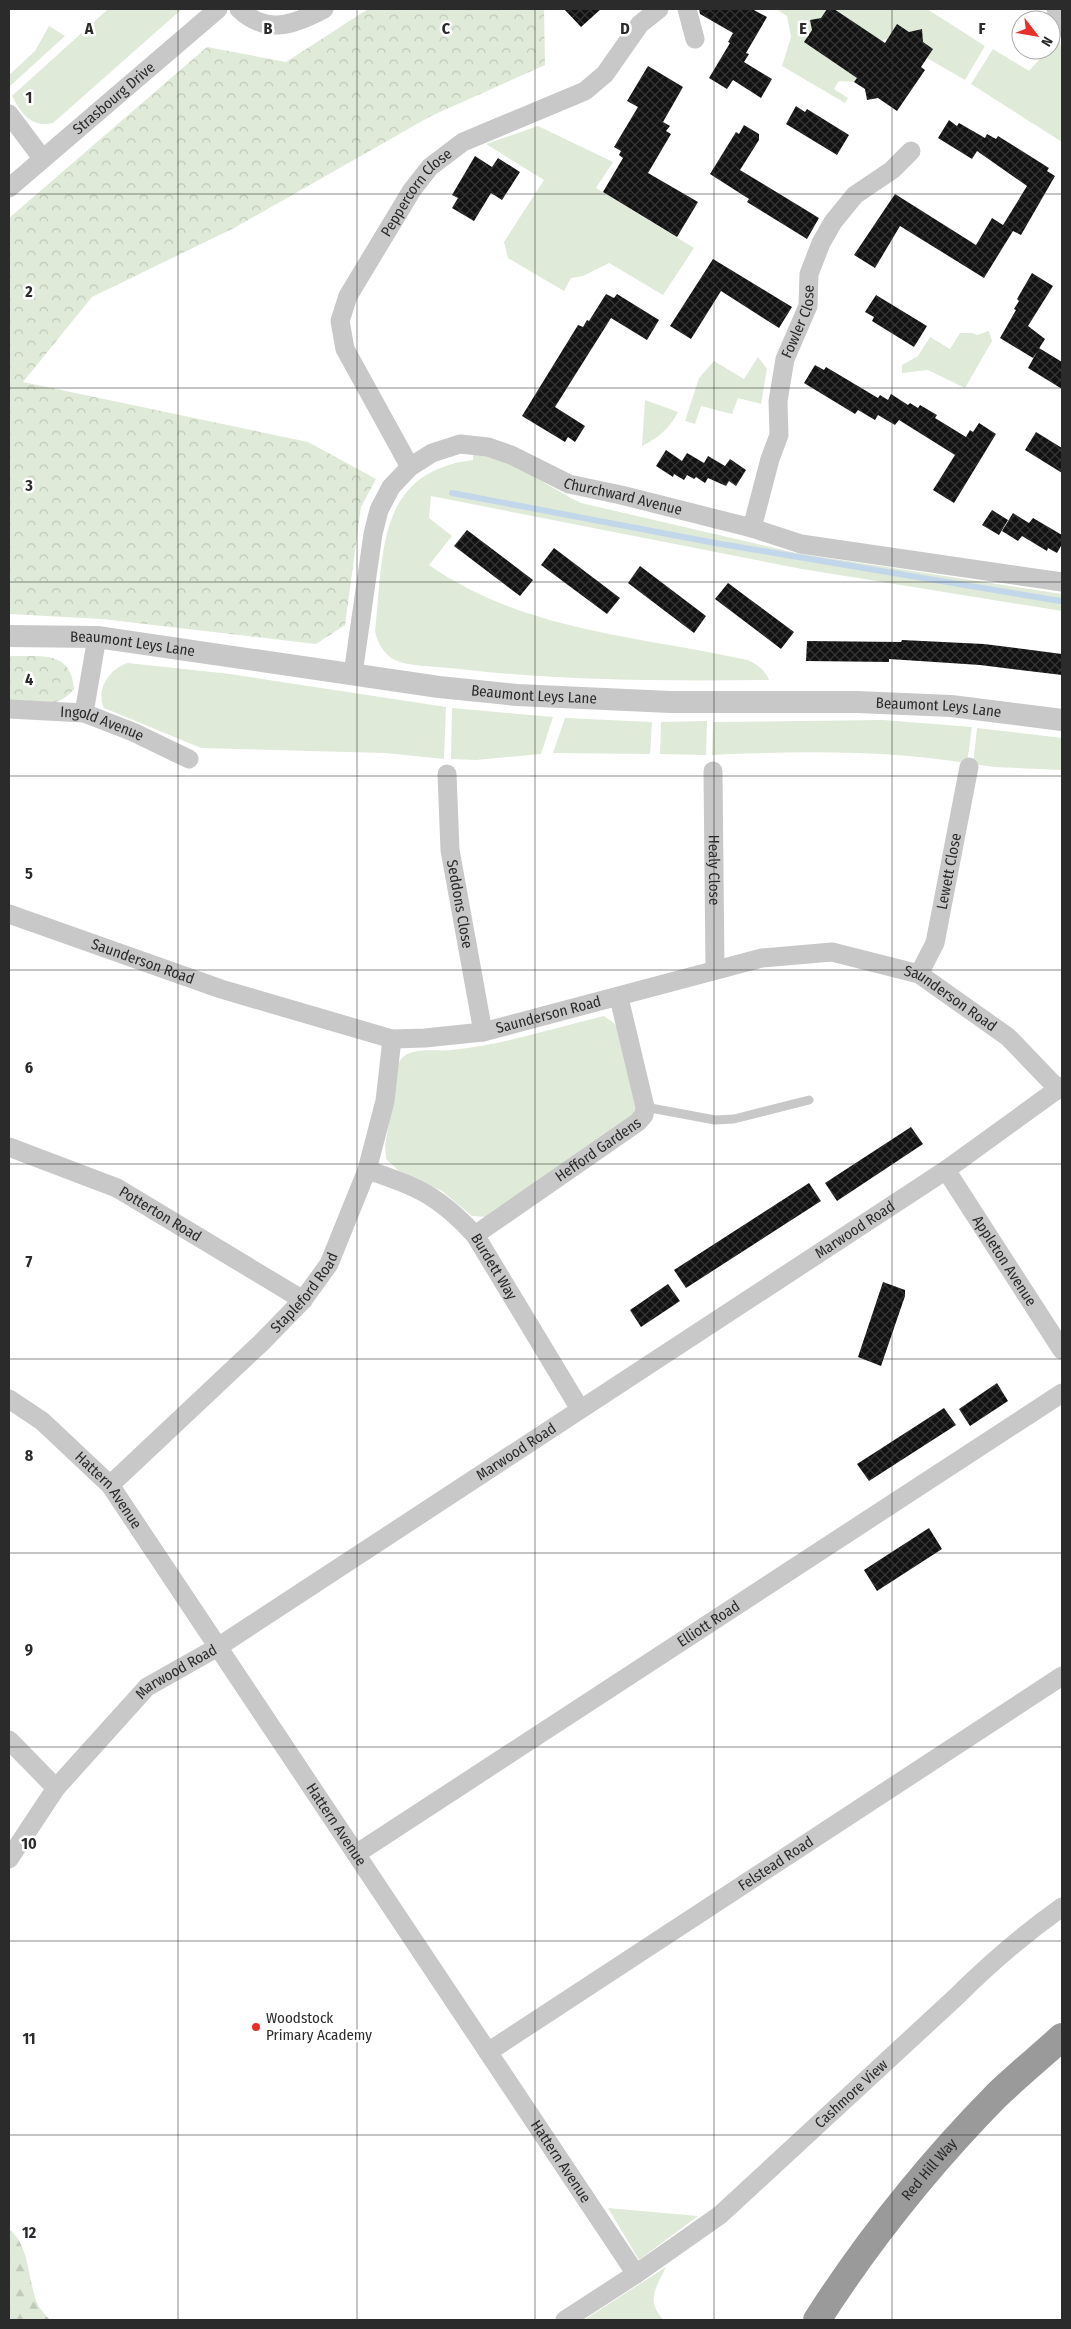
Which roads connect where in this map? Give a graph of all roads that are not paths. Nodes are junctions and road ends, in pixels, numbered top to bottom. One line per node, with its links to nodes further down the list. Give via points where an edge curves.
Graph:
1 (218, 9): 11 (street, Strasbourg Drive)
2 (239, 9): 3 (street, via 246,16 269,26 289,24)
3 (324, 9)
4 (659, 9): 13 (street, Peppercorn Close, via 640,24 606,74 585,91 463,142 430,167 412,190 348,296 340,321 346,350)
5 (686, 9): 8 (street)
6 (1056, 9): 7 (street)
7 (1062, 27)
8 (696, 40)
9 (9, 114): 11 (street)
10 (911, 151): 14 (street, Fowler Close, via 892,170 855,194 821,243 809,274 808,306 783,367 778,401 780,435 770,459)
11 (42, 158): 12 (street, Strasbourg Drive)
12 (9, 188)
13 (410, 467): 14 (street, Churchward Avenue, via 432,453 460,444 488,447 511,454 569,484); 18 (street, Churchward Avenue, via 391,487 378,510)
14 (752, 528): 15 (street, Churchward Avenue, via 801,544)
15 (1062, 582)
16 (9, 636): 17 (street, Beaumont Leys Lane)
17 (97, 637): 18 (street, Beaumont Leys Lane); 20 (street)
18 (353, 674): 21 (street, Beaumont Leys Lane, via 517,695 670,702 866,702 951,706)
19 (9, 709): 20 (street, Ingold Avenue)
20 (84, 713): 22 (street, Ingold Avenue)
21 (1062, 720)
22 (189, 759)
23 (969, 767): 28 (street, Lewett Close, via 935,943)
24 (713, 771): 27 (street, Healy Close)
25 (447, 774): 30 (street, Seddons Close, via 450,850)
26 (9, 914): 31 (street, Saunderson Road, via 220,990)
27 (715, 970): 28 (street, Saunderson Road, via 762,958 832,952); 29 (street, Saunderson Road)
28 (919, 974): 32 (street, Saunderson Road, via 1008,1037)
29 (619, 998): 30 (street, Saunderson Road); 34 (street, Hefford Gardens)
30 (483, 1032): 31 (street, Saunderson Road)
31 (392, 1039): 36 (street, Stapleford Road, via 385,1101)
32 (1060, 1088): 37 (street, Marwood Road)
33 (809, 1100): 34 (lane, via 734,1119 715,1120)
34 (646, 1107): 38 (street, Hefford Gardens, via 638,1122)
35 (9, 1148): 39 (street, Potterton Road, via 116,1188)
36 (367, 1170): 38 (street, Burdett Way, via 433,1196); 39 (street, Stapleford Road, via 329,1264)
37 (946, 1170): 40 (street, Appleton Avenue); 43 (street, Marwood Road)
38 (475, 1235): 43 (street, Burdett Way)
39 (304, 1300): 44 (street, Stapleford Road)
40 (1062, 1349)
41 (1062, 1393): 49 (street, Elliott Road)
42 (9, 1399): 44 (street, Hattern Avenue, via 42,1421)
43 (580, 1410): 45 (street, Marwood Road)
44 (110, 1485): 45 (street, Hattern Avenue)
45 (218, 1647): 48 (street, Marwood Road, via 147,1687); 49 (street, Hattern Avenue)
46 (1062, 1676): 53 (street, Felstead Road)
47 (9, 1740): 48 (street)
48 (56, 1788): 50 (street, Marwood Road)
49 (356, 1854): 53 (street, Hattern Avenue)
50 (9, 1859)
51 (1062, 1907): 54 (street, Cashmore View, via 981,1971 720,2215)
52 (1062, 2037): 56 (highway, Red Hill Way, via 998,2095 913,2188 867,2246)
53 (488, 2052): 54 (street, Hattern Avenue)
54 (636, 2274): 55 (street, Cashmore View)
55 (565, 2320)
56 (817, 2320)

